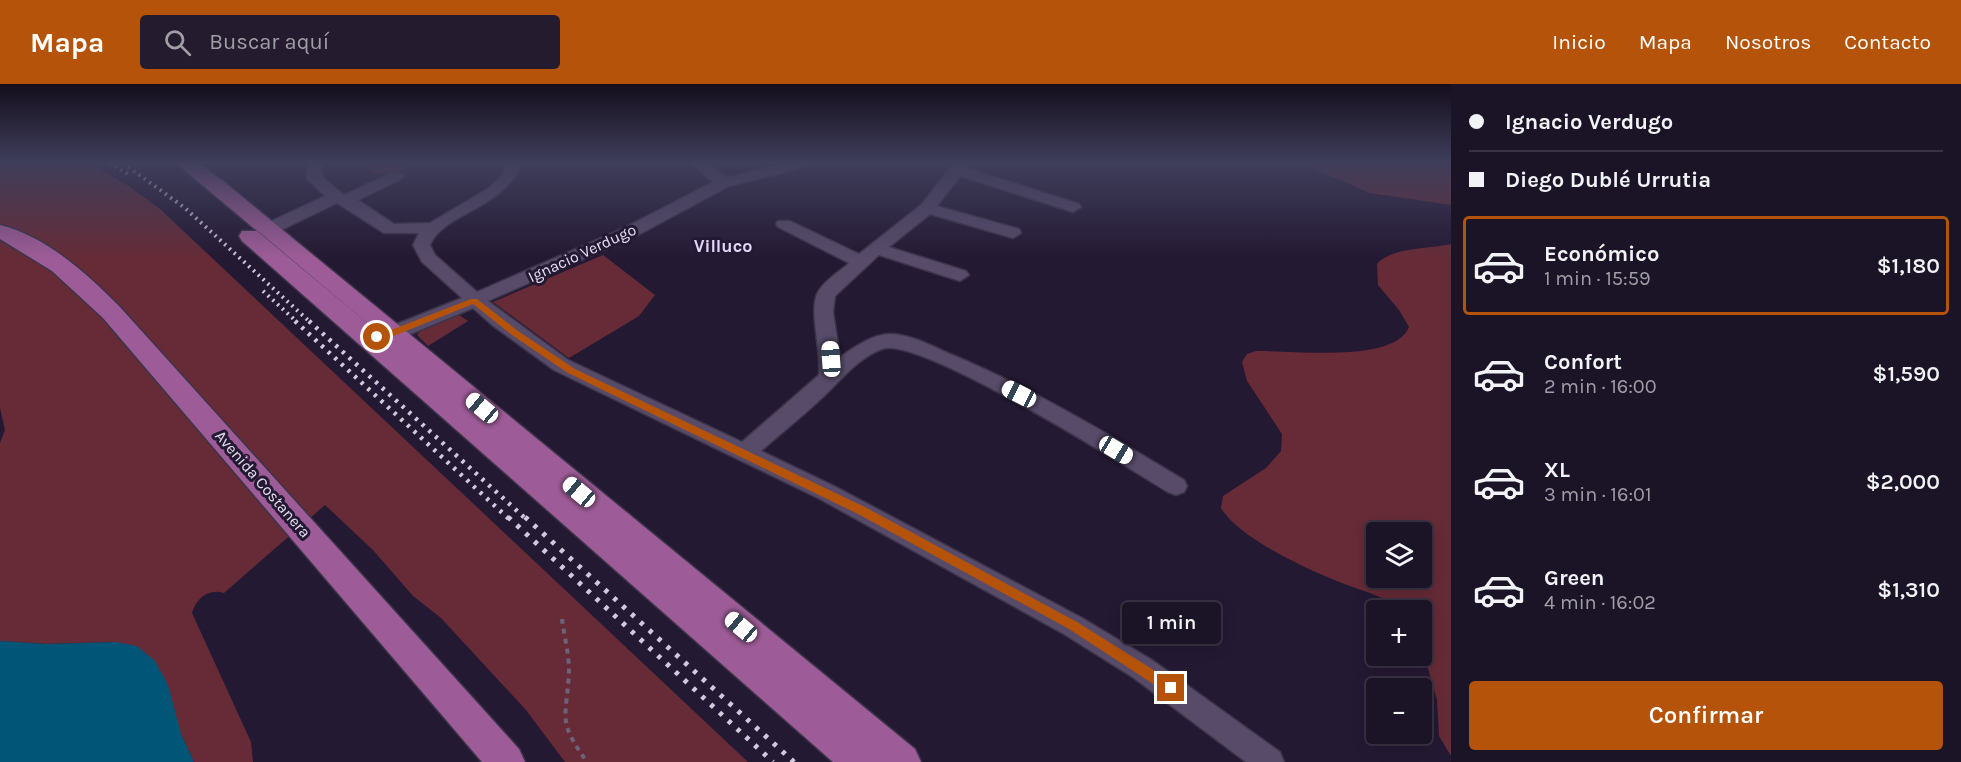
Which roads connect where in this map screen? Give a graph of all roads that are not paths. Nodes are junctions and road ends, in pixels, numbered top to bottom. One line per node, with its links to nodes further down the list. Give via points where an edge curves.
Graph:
1 (207, 195): 21 (main road, via 363,334)
2 (219, 195): 14 (main road)
3 (336, 195): 9 (street)
4 (349, 195): 9 (street)
5 (493, 195): 13 (street)
6 (702, 195): 20 (street, Ignacio Verdugo, via 632,231)
7 (937, 195): 11 (street)
8 (1034, 195): 10 (street)
9 (340, 198): 13 (street, via 390,230); 14 (street)
10 (1073, 207)
11 (927, 208): 16 (street); 17 (street)
12 (784, 224): 18 (street)
13 (431, 228): 20 (street, via 420,242 424,254)
14 (269, 229): 21 (main road)
15 (0, 231): 25 (main road, Avenida Costanera, via 64,268 118,319)
16 (1013, 233)
17 (878, 249): 18 (street); 19 (street)
18 (860, 262): 22 (street, via 823,300 830,337)
19 (960, 275)
20 (474, 301): 21 (street, Ignacio Verdugo); 23 (street, via 571,371)
21 (399, 338): 26 (main road); 27 (main road)
22 (829, 376): 23 (street, via 817,391); 24 (street, via 874,346 900,342 1019,394)
23 (744, 453): 28 (street, via 853,506 1073,626 1143,669)
24 (1176, 486)
25 (506, 762)
26 (861, 762)
27 (902, 762)
28 (1270, 762)

